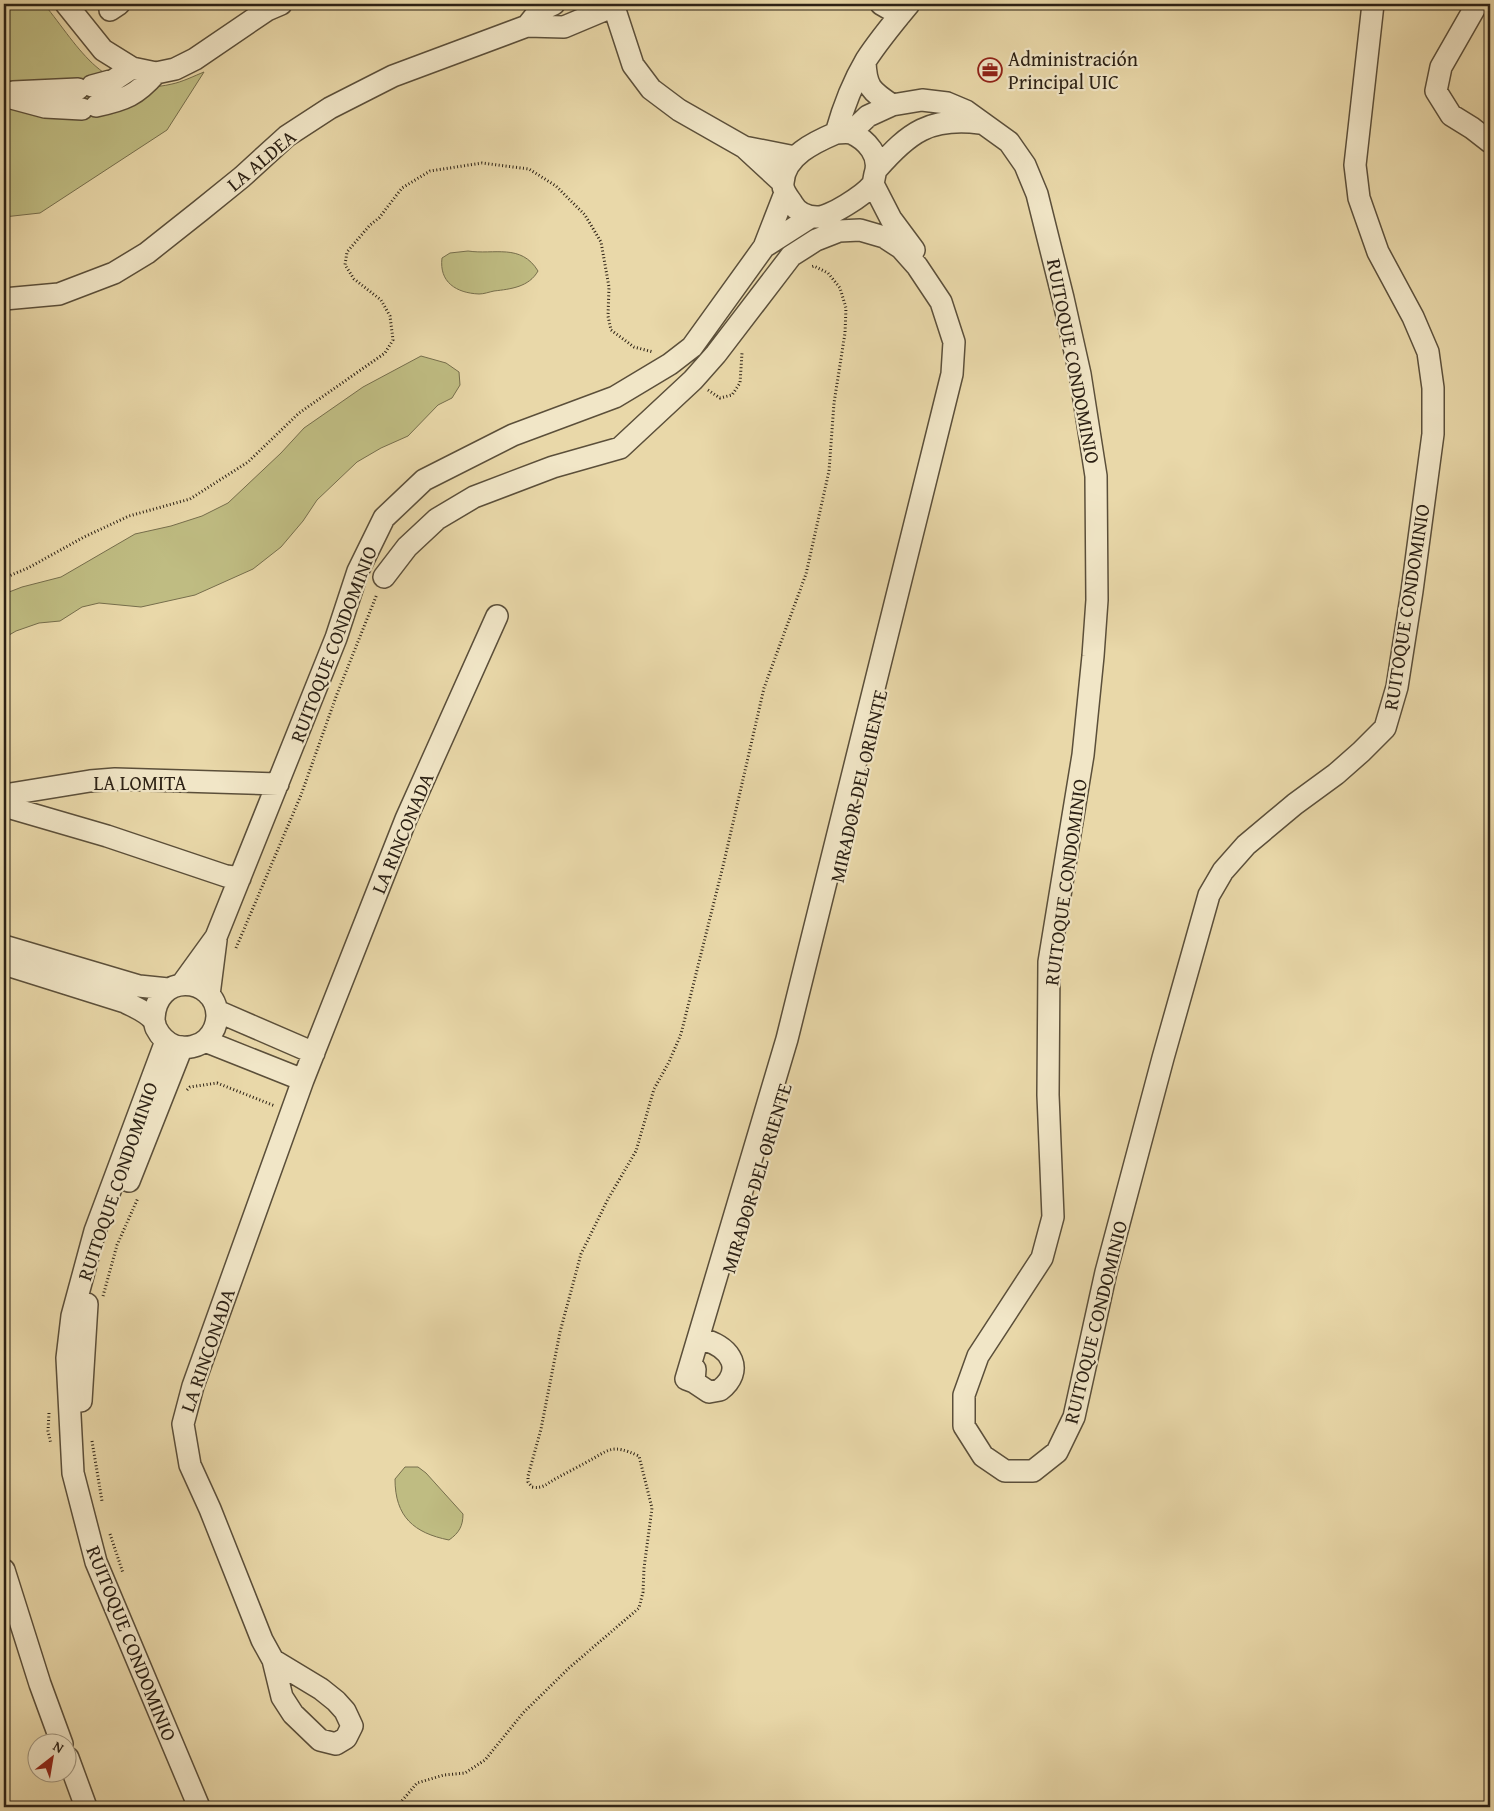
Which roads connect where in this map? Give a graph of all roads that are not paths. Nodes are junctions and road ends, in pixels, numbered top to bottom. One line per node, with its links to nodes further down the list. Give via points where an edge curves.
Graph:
1 (66, 4): 11 (street, via 102,50)
2 (281, 4): 12 (street, via 194,59 175,69)
3 (554, 4): 9 (street, LA ALDEA, via 539,10)
4 (880, 4): 8 (street)
5 (1373, 4): 16 (street, RUITOQUE CONDOMINIO, via 1354,165 1358,198 1378,252 1428,352 1433,388 1433,434 1397,687 1385,728 1348,763 1246,845 1223,871 1209,895 1106,1272 1074,1417 1057,1452 1033,1471 1005,1471 983,1456 964,1426 964,1395 978,1356 1042,1258 1052,1217 1048,1095 1049,962 1083,755 1091,676 1097,600 1096,476 1080,374 1037,194 1025,165 1009,142)
6 (1478, 4): 18 (street, via 1441,67 1436,91 1451,115)
7 (614, 5): 9 (street, LA ALDEA, via 564,27); 19 (street, via 633,65 651,89 679,110)
8 (905, 9): 10 (street)
9 (527, 26): 27 (street, LA ALDEA, via 392,76 330,108 287,136 200,211 114,273 59,294)
10 (865, 62): 15 (street, via 866,80 878,96); 17 (street, via 843,110)
11 (132, 68): 12 (street); 14 (street)
12 (156, 73): 14 (street, via 143,88 112,103)
13 (4, 95): 14 (street, via 45,107)
14 (87, 98)
15 (892, 105): 16 (street, RUITOQUE CONDOMINIO, via 922,100 947,103 966,111); 17 (street, RUITOQUE CONDOMINIO)
16 (983, 124): 21 (street, RUITOQUE CONDOMINIO, via 942,122 921,130 903,141)
17 (842, 133): 20 (street, RUITOQUE CONDOMINIO, via 819,140); 21 (street, via 868,143 875,155)
18 (1490, 142)
19 (744, 147): 20 (street); 22 (street)
20 (795, 157): 22 (street, RUITOQUE CONDOMINIO, via 786,171)
21 (875, 176): 23 (street, RUITOQUE CONDOMINIO, via 851,201); 25 (street, via 891,219)
22 (784, 188): 24 (street, via 796,210); 26 (street, RUITOQUE CONDOMINIO)
23 (834, 212): 24 (street, RUITOQUE CONDOMINIO, via 823,218); 25 (street, RUITOQUE CONDOMINIO, via 880,225)
24 (811, 217): 26 (street, RUITOQUE CONDOMINIO)
25 (907, 241): 44 (street, MIRADOR DEL ORIENTE, via 936,277 957,315 964,346 796,1050)
26 (764, 247): 30 (street, RUITOQUE CONDOMINIO, via 692,347 670,364 615,398 513,435 424,480 384,518 358,571 336,638)
27 (4, 299)
28 (384, 577): 45 (street, via 407,547 437,519 474,497 620,448 693,380 791,256 816,240 840,231 860,230 884,237 901,248 917,266 941,302 954,342 952,374 787,1039 686,1380)
29 (497, 616): 42 (street, LA RINCONADA, via 406,819)
30 (278, 784): 31 (street, LA LOMITA, via 114,780); 33 (street, RUITOQUE CONDOMINIO)
31 (4, 795)
32 (4, 806): 33 (street)
33 (240, 878): 34 (street, RUITOQUE CONDOMINIO)
34 (216, 937): 37 (street, RUITOQUE CONDOMINIO); 38 (street, RUITOQUE CONDOMINIO)
35 (4, 946): 37 (street, via 139,986)
36 (4, 964): 39 (street, via 125,1002)
37 (175, 987): 38 (street, via 192,985 201,988); 39 (street, RUITOQUE CONDOMINIO, via 161,995 156,1003)
38 (213, 1003): 40 (street, RUITOQUE CONDOMINIO, via 215,1028); 42 (street)
39 (154, 1021): 41 (street, via 160,1036)
40 (205, 1041): 41 (street, via 198,1045); 43 (street)
41 (174, 1044): 51 (street, RUITOQUE CONDOMINIO, via 95,1231 72,1316 67,1358 73,1473 96,1562); 52 (street, RUITOQUE CONDOMINIO, via 156,1115 90,1284 81,1393 82,1435 89,1484 110,1559 148,1660)
42 (314, 1053): 43 (street, LA RINCONADA)
43 (303, 1080): 47 (street, LA RINCONADA, via 192,1386 183,1424 190,1465)
44 (705, 1340): 45 (street, MIRADOR DEL ORIENTE, via 697,1359); 45 (street, via 723,1349 732,1359 733,1371 720,1390 709,1392)
45 (694, 1382)
46 (4, 1570): 48 (street)
47 (273, 1660): 47 (street, LA RINCONADA, via 336,1701 352,1726 346,1738 336,1744 320,1740 293,1714 282,1697)
48 (58, 1734)
49 (78, 1784): 50 (street)
50 (86, 1807)
51 (199, 1807)
52 (214, 1807)

